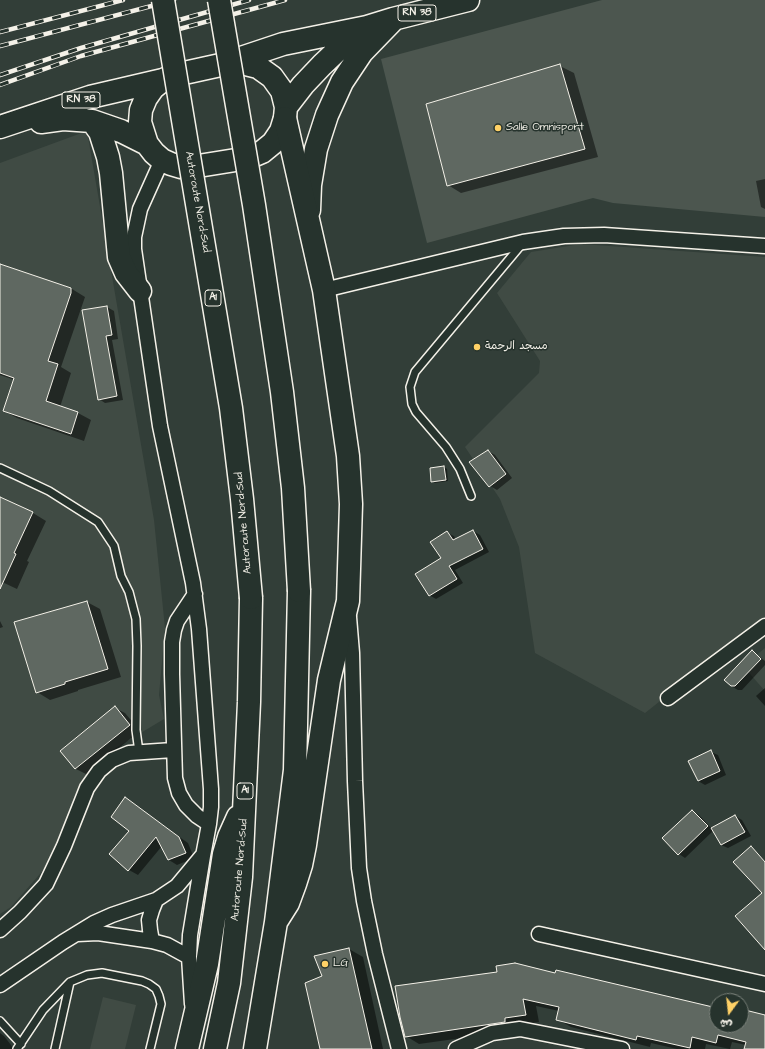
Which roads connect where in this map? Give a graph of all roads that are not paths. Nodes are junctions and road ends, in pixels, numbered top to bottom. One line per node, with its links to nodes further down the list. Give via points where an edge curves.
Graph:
1 (163, 0): 26 (main road, Autoroute Nord-Sud / A1, bridge, via 231,408 242,499 251,598)
2 (219, 0): 30 (main road, bridge, via 254,205 282,392 293,488 300,591 295,770)
3 (468, 0): 4 (main road, RN 38)
4 (393, 19): 5 (main road, RN 38); 13 (main road, via 362,52 342,82 327,115 316,149 310,185)
5 (367, 27): 6 (main road, RN 38, via 283,44); 8 (main road, RN 38, via 342,46 303,85)
6 (226, 64): 7 (main road); 8 (main road, via 242,63 258,67 272,77 282,91)
7 (163, 80): 10 (main road, RN 38, via 90,97); 11 (main road, via 153,88 141,110 140,122)
8 (286, 113): 12 (main road, via 281,132 273,143 262,152 248,158 192,167 181,167); 13 (main road)
9 (92, 121): 10 (main road, RN 38, via 63,119); 11 (main road, RN 38); 17 (main road, via 100,132 108,157 119,257 126,273)
10 (0, 127)
11 (147, 144): 12 (main road)
12 (162, 160): 17 (street, via 140,209 134,237)
13 (309, 221): 16 (main road)
14 (523, 242): 15 (street, via 564,236 604,235); 16 (street); 19 (lane, via 415,372 410,387 411,400 416,412 446,447 460,469)
15 (765, 246)
16 (324, 290): 21 (main road, via 348,456 351,504)
17 (140, 291): 20 (street, via 160,426)
18 (0, 468): 25 (lane, via 49,491 98,522 114,546 136,619 136,730)
19 (471, 496)
20 (195, 594): 24 (street, via 177,621 172,642); 27 (street, via 211,790)
21 (348, 601): 30 (main road, via 329,680 301,865 288,903); 47 (street, via 359,868 375,954)
22 (765, 626): 23 (street)
23 (668, 698)
24 (173, 750): 25 (street); 27 (street, via 179,793 186,806)
25 (139, 752): 31 (street, via 112,760 99,771 87,788 46,884)
26 (244, 806): 40 (main road, via 224,854 207,964); 45 (main road, Autoroute Nord-Sud / A1, via 241,877 228,983)
27 (209, 824): 28 (street)
28 (202, 856): 29 (street, via 177,886); 35 (street)
29 (156, 900): 32 (street, via 112,914); 34 (street, via 150,920)
30 (276, 922): 46 (main road)
31 (0, 930)
32 (75, 934): 34 (street, via 98,933); 38 (street)
33 (540, 934): 37 (street)
34 (152, 940): 35 (street)
35 (188, 957): 40 (street)
36 (70, 982): 41 (lane, via 43,1010); 42 (lane); 43 (lane, via 87,975 102,973 142,981 156,989 160,1004)
37 (765, 984)
38 (0, 985)
39 (0, 1020): 41 (lane)
40 (194, 1020): 44 (main road)
41 (19, 1047)
42 (55, 1049)
43 (150, 1049)
44 (187, 1049)
45 (215, 1049)
46 (255, 1049)
47 (399, 1049)
48 (456, 1049): 49 (street, via 492,1033 520,1029)
49 (622, 1049)

